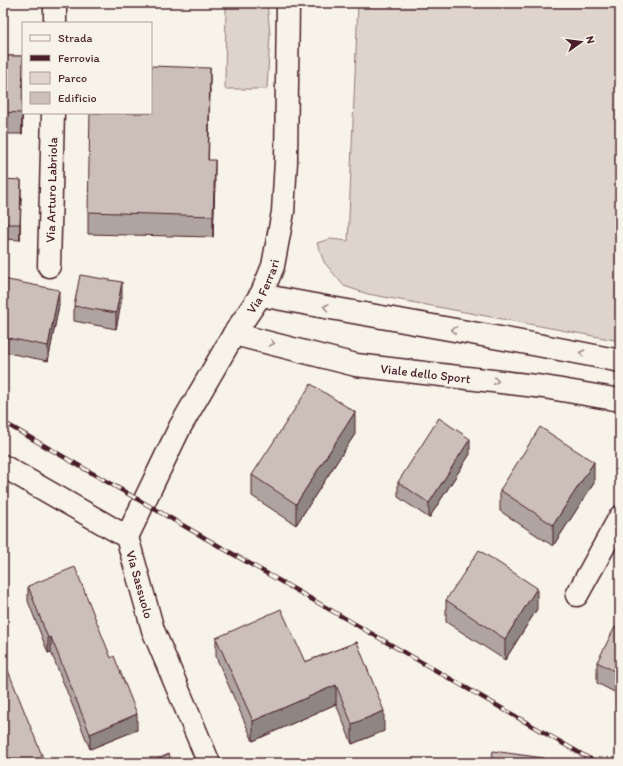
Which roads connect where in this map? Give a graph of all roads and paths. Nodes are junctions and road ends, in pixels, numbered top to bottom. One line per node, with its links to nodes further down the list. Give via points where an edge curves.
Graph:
1 (55, 3): 3 (street)
2 (288, 3): 6 (street, Via Ferrari, via 283,212 273,266)
3 (55, 22)
4 (53, 114): 5 (street, Via Arturo Labriola)
5 (50, 266)
6 (262, 293): 7 (street, Via Ferrari); 8 (street, one-way to 6, via 271,297)
7 (234, 334): 9 (street, Viale dello Sport, one-way to 9, via 356,365 544,387); 13 (street, Via Ferrari, via 180,427)
8 (620, 361)
9 (620, 400)
10 (3, 466): 11 (street, Via Sassuolo)
11 (13, 477): 13 (street, Via Sassuolo)
12 (620, 516): 14 (street)
13 (127, 537): 15 (street, Via Sassuolo, via 153,630)
14 (577, 595)
15 (209, 763)

